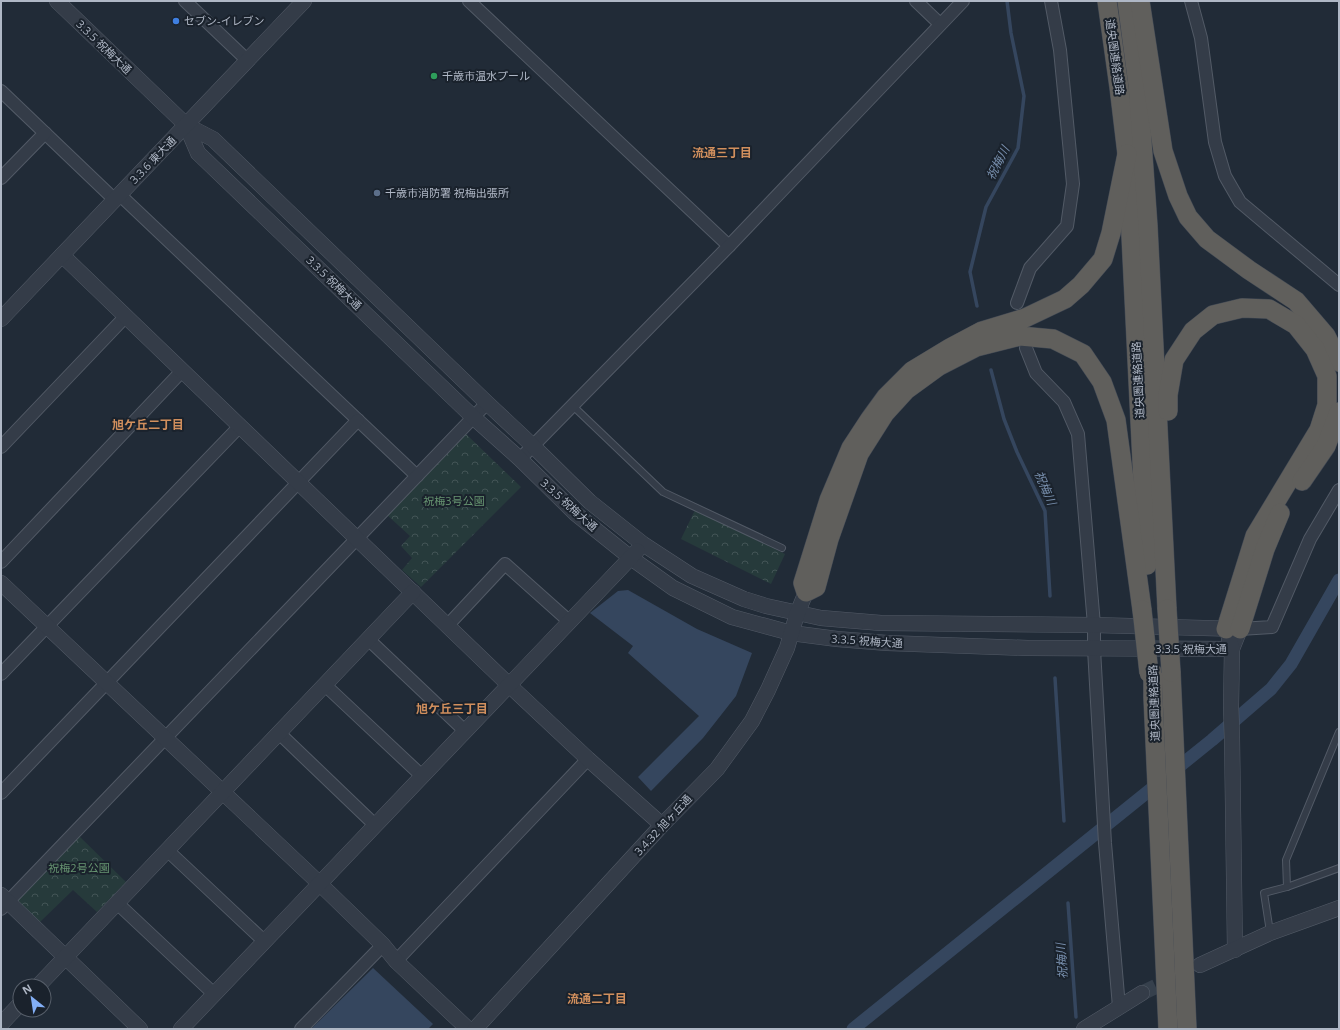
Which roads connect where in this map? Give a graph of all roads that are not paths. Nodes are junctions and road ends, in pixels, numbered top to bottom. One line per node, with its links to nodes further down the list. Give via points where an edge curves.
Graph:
1 (57, 1): 15 (street, 3.3.5 祝梅大通)
2 (304, 1): 13 (street, 3.3.6 東大通)
3 (469, 1): 20 (street)
4 (916, 1): 12 (street)
5 (963, 1): 12 (street)
6 (1051, 1): 23 (street, via 1060,50 1073,184 1067,226 1030,268)
7 (1106, 1): 17 (highway, 道央圏連絡道路)
8 (1127, 1): 37 (highway, 道央圏連絡道路, via 1138,86)
9 (1140, 1): 27 (highway, via 1163,151 1188,217 1207,239 1296,301 1326,336)
10 (1191, 1): 22 (street, via 1201,38 1215,142 1225,176 1240,202)
11 (186, 2): 13 (street)
12 (940, 24): 20 (street)
13 (247, 60): 15 (street, 3.3.6 東大通)
14 (1, 91): 16 (street)
15 (186, 126): 19 (street, 3.3.6 東大通); 29 (street, 3.3.5 祝梅大通, via 213,139); 32 (street, 3.3.5 祝梅大通, via 198,153)
16 (45, 133): 18 (street); 19 (street)
17 (1128, 154): 49 (highway, via 1103,259 1081,285 1065,299 1025,318 982,332 950,348 912,371 886,397 851,448 829,500 803,583); 50 (highway, 道央圏連絡道路)
18 (1, 178)
19 (117, 198): 21 (street, 3.3.6 東大通); 33 (street)
20 (729, 246): 30 (street)
21 (62, 255): 24 (street); 25 (street, 3.3.6 東大通)
22 (1339, 286)
23 (1017, 303)
24 (126, 316): 28 (street); 36 (street)
25 (1, 319)
26 (1026, 348): 54 (street, via 1036,373 1064,402 1078,434)
27 (1339, 362)
28 (182, 370): 34 (street); 46 (street)
29 (487, 403): 32 (street); 35 (street, 3.3.5 祝梅大通)
30 (573, 406): 35 (street); 44 (lane, via 663,492)
31 (1339, 412): 56 (highway, via 1326,446 1279,515)
32 (473, 417): 38 (street, 3.3.5 祝梅大通); 39 (street)
33 (358, 420): 39 (street); 40 (street)
34 (240, 426): 40 (street); 55 (street)
35 (533, 446): 38 (street); 43 (street, 3.3.5 祝梅大通, via 590,502)
36 (1, 447)
37 (1159, 448): 50 (highway, 道央圏連絡道路); 56 (highway, via 1168,425 1168,395 1174,360 1193,331 1212,315 1242,308 1269,309 1296,325 1315,349 1327,376 1327,405 1319,430 1255,536)
38 (520, 459): 45 (street, 3.3.5 祝梅大通, via 576,514)
39 (417, 476): 42 (street)
40 (298, 482): 42 (street); 63 (street)
41 (1339, 490): 56 (street, via 1310,539 1272,627)
42 (357, 538): 48 (street); 69 (street)
43 (642, 544): 45 (street); 51 (street, 3.3.5 祝梅大通, via 692,576 744,599)
44 (782, 548)
45 (631, 558): 52 (street); 57 (street, 3.3.5 祝梅大通, via 673,588 732,617)
46 (1, 562)
47 (1, 583): 55 (street)
48 (413, 592): 53 (street); 58 (street)
49 (806, 592): 50 (highway, via 816,587 829,539 859,454 885,413 906,390 939,366 976,346 1020,336 1053,339 1083,354 1102,382 1116,420); 51 (street, 3.4.32 旭ヶ丘通)
50 (1153, 610): 61 (highway, 道央圏連絡道路)
51 (797, 614): 54 (street, 3.3.5 祝梅大通, via 881,623); 57 (street, 3.4.32 旭ヶ丘通)
52 (570, 622): 53 (street, via 505,564); 65 (street)
53 (448, 625): 65 (street)
54 (1094, 625): 56 (street, 3.3.5 祝梅大通); 60 (street)
55 (46, 626): 62 (street); 63 (street)
56 (1233, 629): 59 (street)
57 (791, 633): 60 (street, 3.3.5 祝梅大通, via 887,642); 75 (street, 3.4.32 旭ヶ丘通, via 787,648 752,720 717,769)
58 (368, 639): 64 (street); 66 (street)
59 (1232, 648): 60 (street, 3.3.5 祝梅大通); 86 (street)
60 (1094, 649): 93 (street, via 1105,843)
61 (1157, 673): 102 (highway, 道央圏連絡道路, via 1152,697); 103 (highway, 道央圏連絡道路, via 1174,746)
62 (1, 674)
63 (106, 682): 69 (street); 73 (street)
64 (325, 685): 68 (street); 71 (street)
65 (509, 685): 66 (street); 70 (street)
66 (465, 731): 71 (street)
67 (1339, 732): 79 (lane, via 1286,860)
68 (279, 733): 72 (street); 74 (street)
69 (166, 738): 72 (street); 80 (street)
70 (588, 759): 75 (street); 88 (street)
71 (422, 776): 74 (street)
72 (222, 792): 76 (street); 78 (street)
73 (1, 793)
74 (375, 825): 78 (street)
75 (662, 825): 100 (street, 3.4.32 旭ヶ丘通)
76 (168, 850): 81 (street); 84 (street)
77 (1339, 868): 79 (lane)
78 (319, 883): 84 (street); 85 (street)
79 (1287, 887): 83 (lane, via 1264,893)
80 (3, 902): 87 (street)
81 (117, 902): 87 (street); 92 (street)
82 (1339, 908): 83 (street)
83 (1270, 933): 86 (street)
84 (264, 941): 92 (street)
85 (383, 944): 88 (street); 98 (street)
86 (1235, 950): 89 (street)
87 (66, 957): 90 (street); 96 (street)
88 (396, 961): 99 (street)
89 (1200, 965)
90 (46, 978)
91 (1142, 993): 93 (street)
92 (214, 994): 97 (street)
93 (1119, 1007): 101 (street)
94 (12, 1012): 95 (street)
95 (1, 1024)
96 (140, 1029)
97 (181, 1029)
98 (301, 1029)
99 (468, 1029)
100 (475, 1029)
101 (1084, 1029)
102 (1168, 1029)
103 (1187, 1029)

